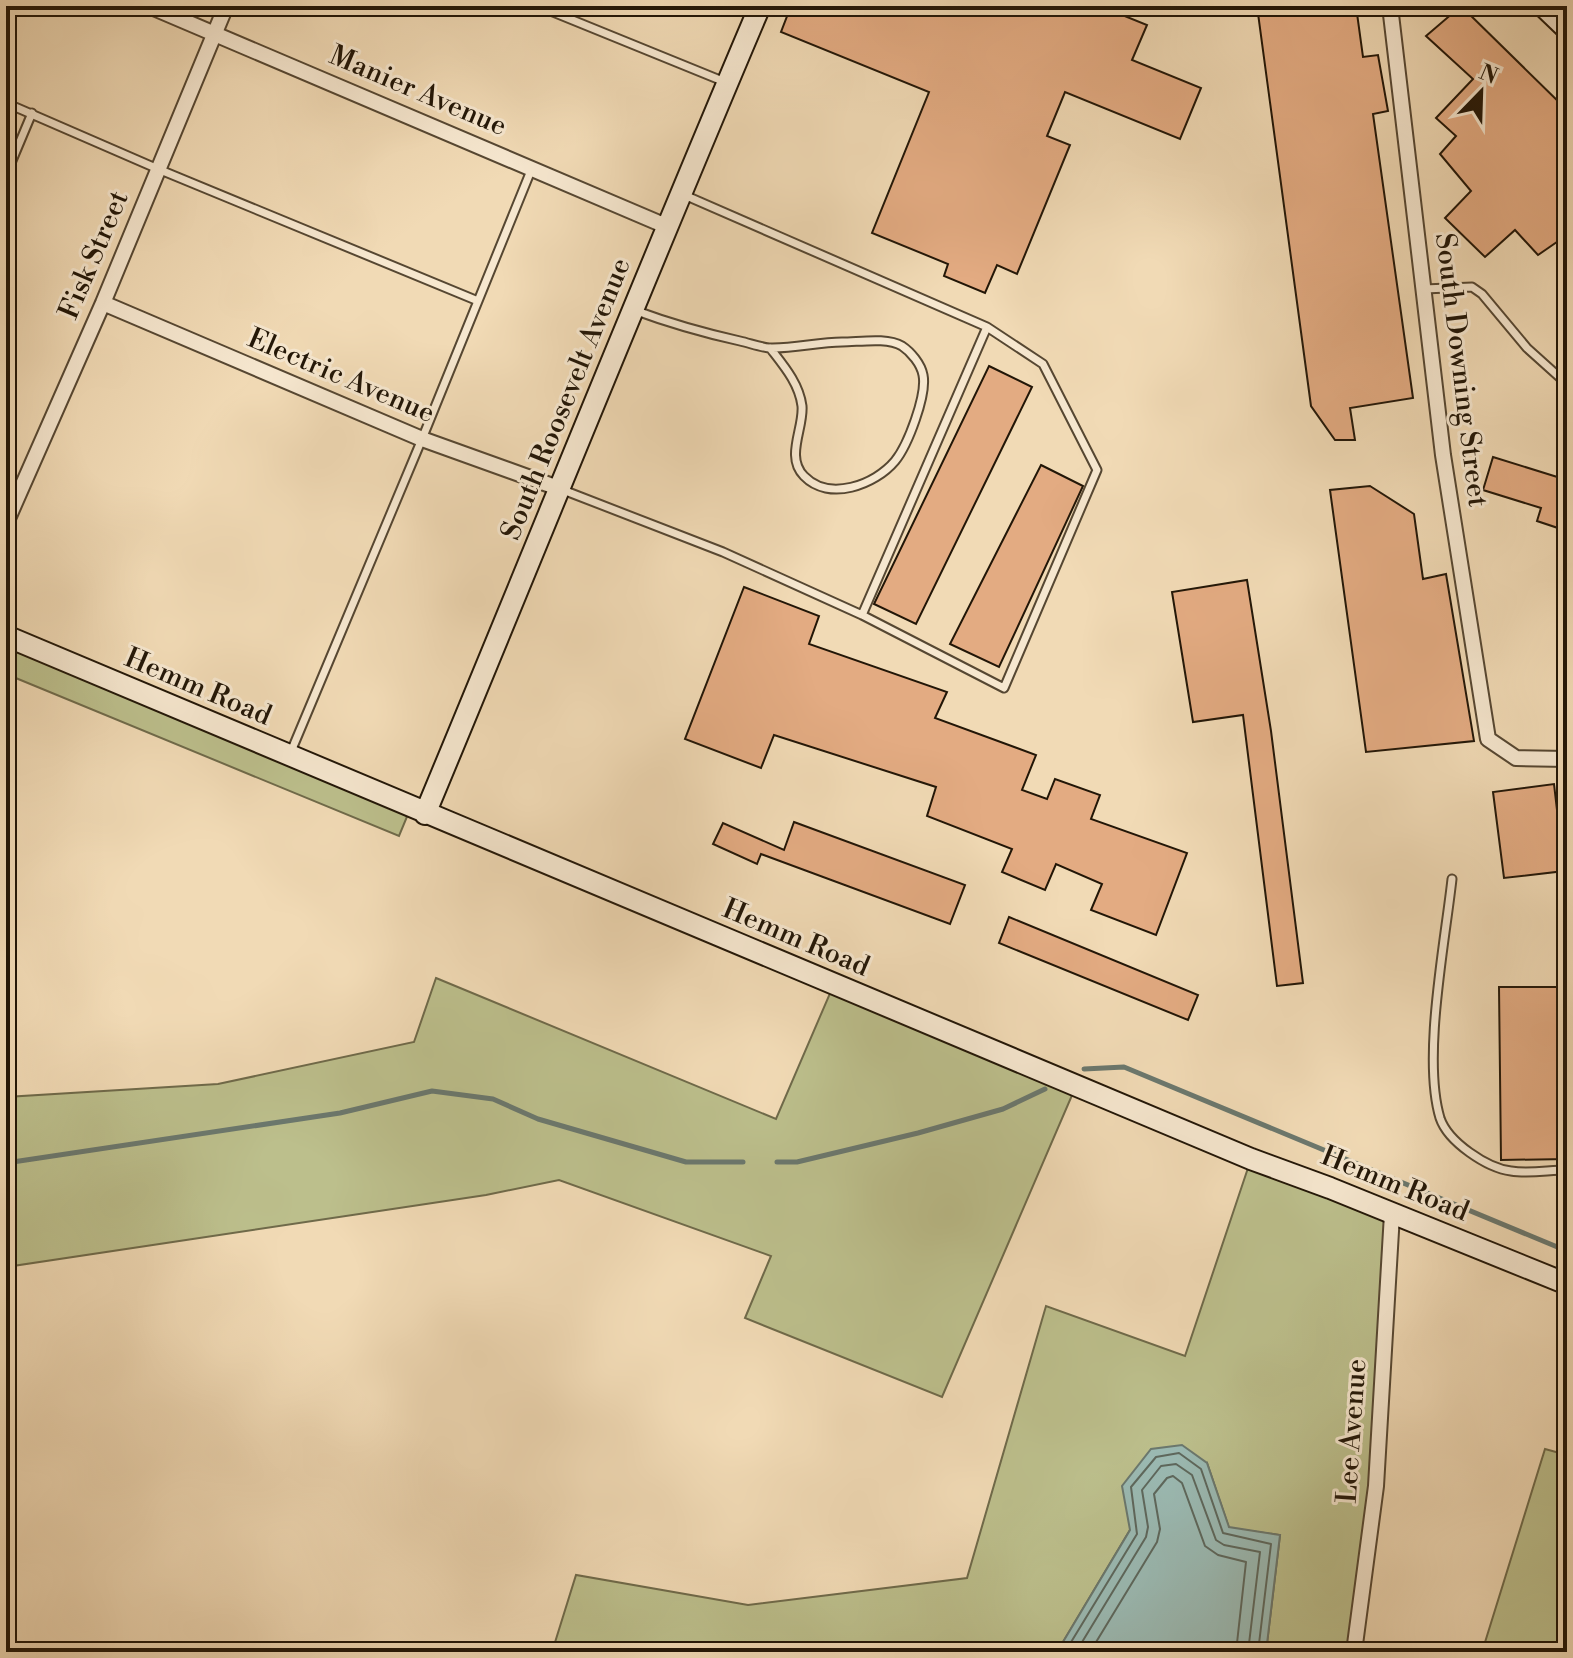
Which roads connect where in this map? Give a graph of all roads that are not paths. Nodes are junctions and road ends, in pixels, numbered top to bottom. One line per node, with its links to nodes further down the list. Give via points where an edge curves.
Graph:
1 (149, 6): 8 (street, Manier Avenue)
2 (226, 6): 8 (street, Fisk Street)
3 (538, 6): 9 (lane)
4 (760, 6): 9 (street, South Roosevelt Avenue)
5 (1390, 6): 17 (street, South Downing Street)
6 (1543, 6): 7 (street)
7 (1567, 29)
8 (215, 33): 12 (street, Manier Avenue); 13 (street, Fisk Street)
9 (727, 83): 15 (street, South Roosevelt Avenue)
10 (6, 103): 11 (lane)
11 (32, 113): 13 (lane); 14 (lane)
12 (532, 168): 16 (street, Manier Avenue); 18 (lane)
13 (158, 169): 18 (lane); 19 (street, Fisk Street)
14 (6, 175)
15 (680, 193): 16 (street, South Roosevelt Avenue); 21 (lane)
16 (666, 226): 20 (street, South Roosevelt Avenue)
17 (1424, 289): 23 (lane, via 1472,287); 30 (street, South Downing Street, via 1443,455 1488,739 1516,758)
18 (478, 301): 24 (lane)
19 (103, 303): 24 (street, Electric Avenue); 26 (street, Fisk Street)
20 (632, 310): 22 (lane); 25 (street, South Roosevelt Avenue)
21 (987, 327): 27 (lane); 27 (lane, via 1043,364 1097,470 1004,688)
22 (770, 348): 22 (lane, via 877,341 899,344 911,354 923,373 923,386 895,461 865,485 841,489 820,487 802,475 796,460 802,407 792,377)
23 (1567, 384)
24 (422, 439): 25 (street, Electric Avenue); 29 (lane)
25 (561, 489): 27 (lane, via 723,552); 31 (street, South Roosevelt Avenue)
26 (6, 523)
27 (862, 615)
28 (6, 636): 29 (street, Hemm Road)
29 (289, 756): 31 (street, Hemm Road)
30 (1567, 759)
31 (425, 814): 34 (street, Hemm Road)
32 (1452, 879): 33 (lane, via 1433,1084 1441,1121 1467,1153 1510,1171)
33 (1567, 1170)
34 (1392, 1214): 35 (street, Hemm Road); 36 (street, Lee Avenue, via 1376,1486)
35 (1567, 1284)
36 (1354, 1652)

